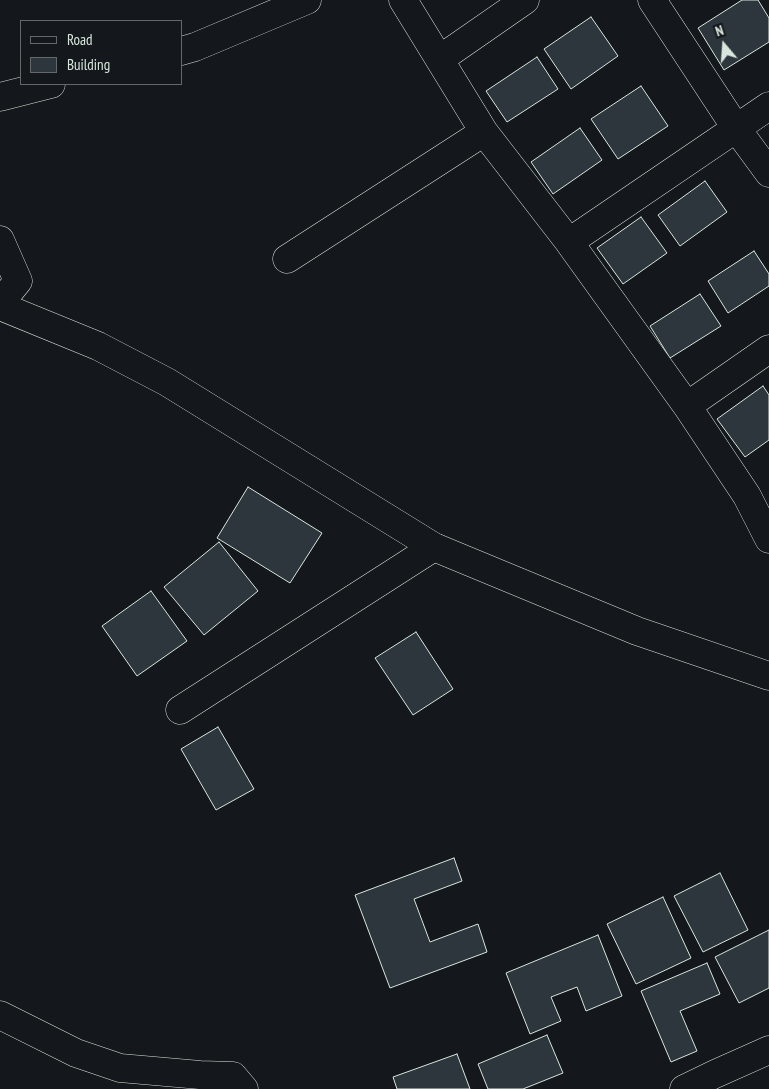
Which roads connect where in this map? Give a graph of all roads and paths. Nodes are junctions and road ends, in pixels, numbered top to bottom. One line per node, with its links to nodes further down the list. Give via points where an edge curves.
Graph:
1 (307, 0): 5 (street)
2 (403, 0): 6 (street)
3 (525, 0): 6 (street)
4 (652, 0): 10 (street)
5 (182, 51)
6 (440, 59): 11 (street)
7 (47, 85): 8 (street)
8 (0, 97)
9 (769, 106): 10 (street)
10 (736, 128): 12 (street); 14 (street)
11 (484, 132): 14 (street); 15 (street)
12 (769, 173)
13 (0, 240): 16 (street, via 18,281)
14 (569, 242): 18 (street)
15 (287, 259)
16 (0, 305): 20 (street, via 98,346 167,382)
17 (769, 349): 18 (street)
18 (688, 406): 19 (street, via 747,496)
19 (769, 539)
20 (434, 547): 21 (street, via 637,631); 22 (street)
21 (769, 676)
22 (180, 710)
23 (0, 1014): 25 (street, via 76,1053 120,1068 233,1076)
24 (769, 1050): 26 (street)
25 (244, 1089)
26 (684, 1089)

